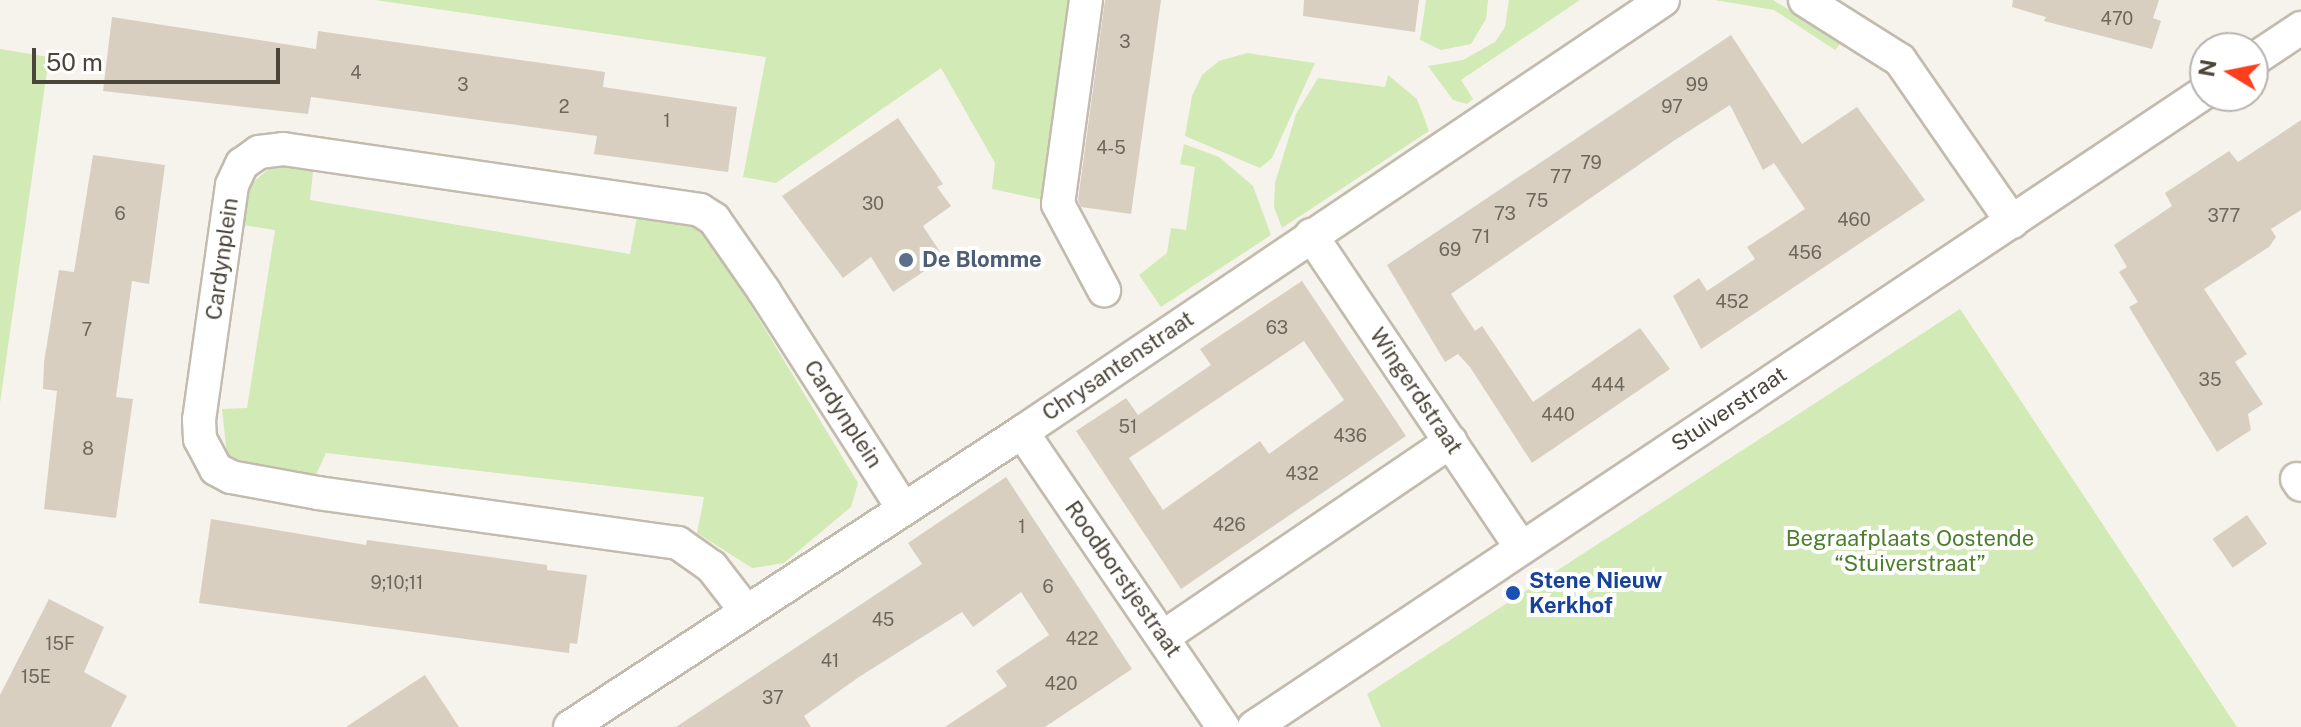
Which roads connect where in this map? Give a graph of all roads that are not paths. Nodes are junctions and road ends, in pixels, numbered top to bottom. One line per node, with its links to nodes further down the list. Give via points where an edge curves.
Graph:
1 (1086, 0): 9 (street, via 1058,204)
2 (1663, 0): 8 (street, Chrysantenstraat)
3 (1805, 0): 7 (street, via 1900,60)
4 (2301, 28): 5 (street)
5 (2269, 49)
6 (2189, 103): 7 (street, Stuiverstraat)
7 (2012, 222): 13 (street, Stuiverstraat)
8 (1311, 235): 10 (street, Chrysantenstraat); 11 (street, Wingerdstraat)
9 (1104, 290)
10 (1022, 432): 12 (street, Chrysantenstraat); 15 (street, Roodborstjestraat)
11 (1451, 441): 13 (street, Wingerdstraat); 15 (street)
12 (902, 507): 14 (street, Chrysantenstraat); 14 (street, Cardynplein, via 764,291 714,219 700,210 283,149 259,152 236,171 199,420 200,439 216,469 231,477 318,493 678,543 712,567)
13 (1521, 547): 18 (street, Stuiverstraat)
14 (746, 611): 16 (street, Chrysantenstraat)
15 (1163, 637): 17 (street, Roodborstjestraat)
16 (570, 727)
17 (1223, 727)
18 (1254, 727)

